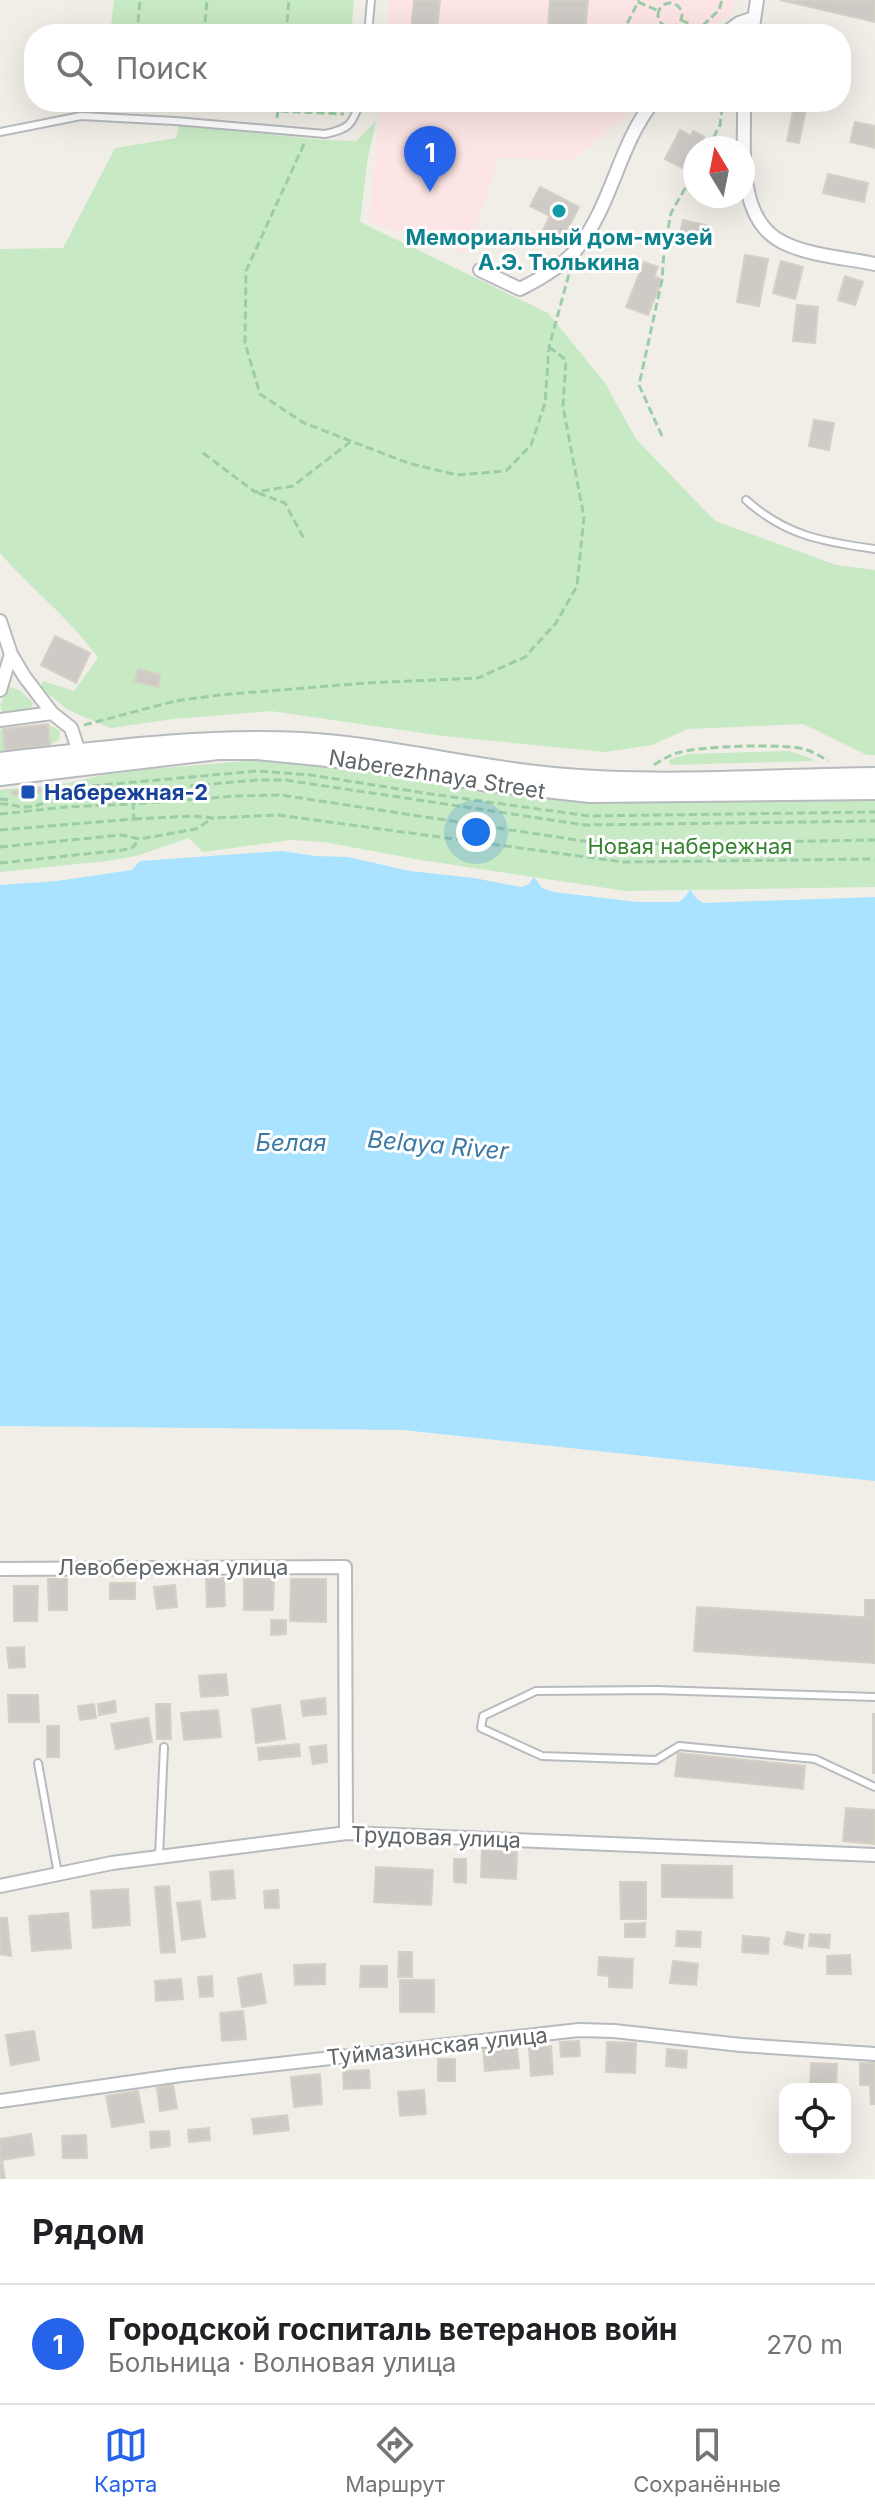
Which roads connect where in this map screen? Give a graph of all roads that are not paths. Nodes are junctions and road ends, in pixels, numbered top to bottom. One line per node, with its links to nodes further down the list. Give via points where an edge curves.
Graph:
1 (371, 0): 4 (lane)
2 (757, 0): 3 (street)
3 (754, 18): 5 (street); 6 (street)
4 (369, 24)
5 (738, 24)
6 (753, 24)
7 (357, 112): 10 (lane, via 342,130 325,134 81,116)
8 (646, 112): 12 (street, via 602,207 575,251 520,289)
9 (744, 112): 11 (street, via 745,170 751,203 763,228 782,243)
10 (0, 132)
11 (875, 264)
12 (480, 270)
13 (746, 500): 14 (lane, via 798,535)
14 (875, 549)
15 (0, 621): 16 (street)
16 (11, 654): 17 (street); 18 (street)
17 (0, 690)
18 (52, 713): 19 (street); 20 (street, via 71,728)
19 (0, 720)
20 (79, 752): 21 (street, Naberezhnaya Street); 22 (street, Naberezhnaya Street, via 258,739 369,748 554,776)
21 (0, 761)
22 (875, 776)
23 (0, 777): 24 (street, Naberezhnaya Street, via 257,751 590,794)
24 (875, 791)
25 (0, 1569): 30 (street, Левобережная улица, via 345,1567)
26 (875, 1697): 29 (lane, via 536,1691 483,1716 481,1728 542,1756 656,1760 679,1746 815,1759)
27 (164, 1747): 32 (lane)
28 (38, 1763): 33 (lane)
29 (875, 1787)
30 (346, 1833): 31 (street, Трудовая улица); 32 (street, Трудовая улица)
31 (875, 1855)
32 (159, 1857): 33 (street, Трудовая улица)
33 (58, 1874): 34 (street, Трудовая улица)
34 (0, 1886)
35 (875, 2054): 36 (street, Туймазинская улица, via 579,2030)
36 (0, 2101)

